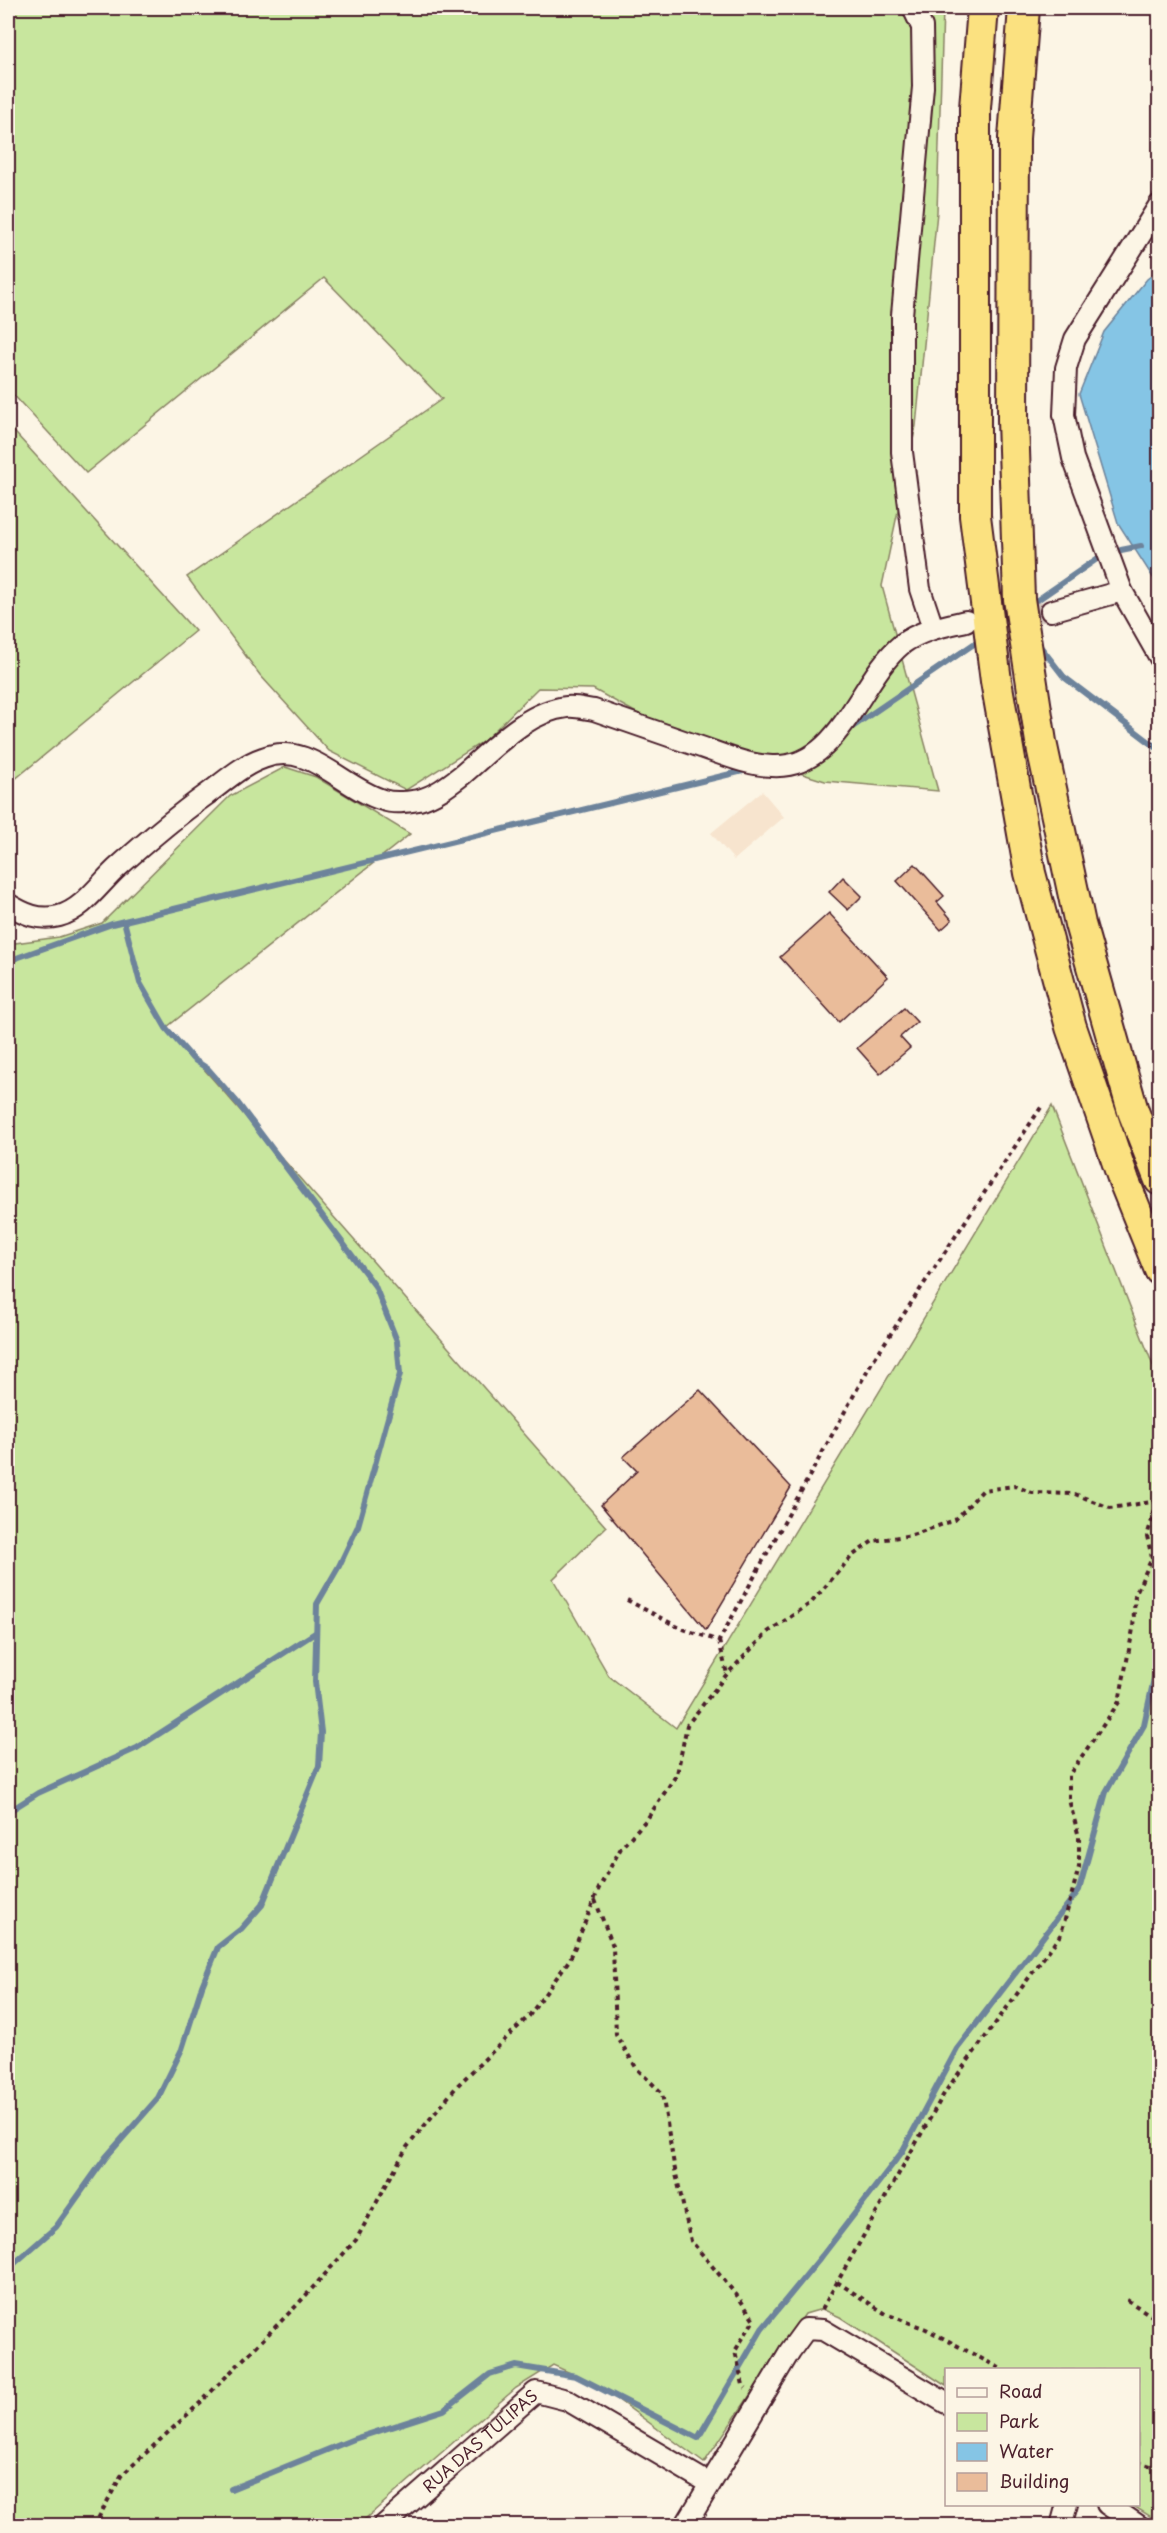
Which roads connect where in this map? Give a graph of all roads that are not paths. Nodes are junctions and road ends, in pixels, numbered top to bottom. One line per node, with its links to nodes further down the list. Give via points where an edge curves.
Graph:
1 (913, 8): 8 (street, via 922,27 923,87 902,315 902,452 920,589)
2 (983, 8): 12 (highway, via 975,108 975,516 996,681 1030,873 1071,1027 1124,1181)
3 (1024, 8): 11 (highway, via 1014,138 1013,420 1019,598 1041,742 1080,924 1133,1111)
4 (1160, 204): 5 (street, via 1075,339 1066,368 1064,416 1073,458)
5 (1122, 591): 6 (street); 9 (street)
6 (1050, 611)
7 (966, 621): 8 (street)
8 (933, 628): 10 (street, via 904,643 889,657 825,746 802,762 787,766 756,765 594,710 568,707 524,724 433,795 401,803 366,792 297,754 278,754 247,766 180,813 70,912 41,918)
9 (1160, 658)
10 (8, 904)
11 (1160, 1180)
12 (1160, 1270)
13 (945, 2402): 14 (street, via 823,2330 806,2329)
14 (710, 2484): 17 (street, RUA DAS TULIPAS, via 567,2400 536,2392); 18 (street)
15 (1067, 2506): 19 (street)
16 (1109, 2506): 20 (street)
17 (383, 2526)
18 (686, 2526)
19 (1061, 2526)
20 (1139, 2526)

